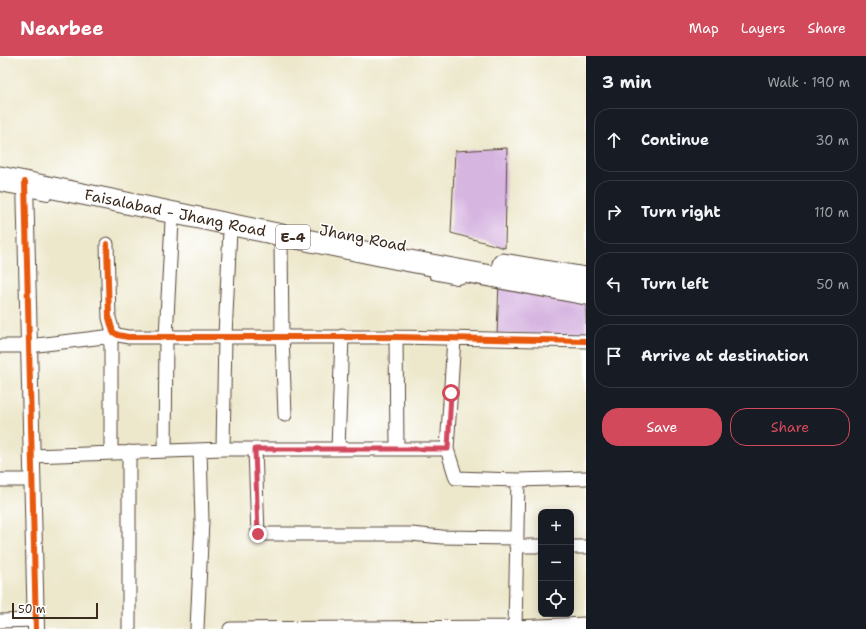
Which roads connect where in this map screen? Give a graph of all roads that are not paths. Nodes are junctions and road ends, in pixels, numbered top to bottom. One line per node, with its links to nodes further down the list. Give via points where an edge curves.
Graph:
1 (0, 166): 14 (highway, Jhang Road / E-4, via 415,248)
2 (0, 177): 4 (highway, Faisalabad - Jhang Road / E-4)
3 (0, 188): 4 (lane)
4 (25, 188): 5 (lane); 13 (highway, Faisalabad - Jhang Road / E-4); 24 (street)
5 (57, 199)
6 (172, 221): 16 (street)
7 (194, 224): 8 (lane)
8 (230, 230): 9 (lane); 17 (street)
9 (281, 242): 11 (lane); 18 (street)
10 (107, 244): 16 (street, via 109,318 113,332 118,336 128,337)
11 (296, 245)
12 (426, 274): 13 (lane, via 457,281)
13 (482, 274): 15 (highway, Faisalabad - Jhang Road / E-4)
14 (586, 278)
15 (586, 294)
16 (166, 336): 17 (street); 32 (street)
17 (225, 336): 18 (street); 27 (street)
18 (282, 336): 19 (street); 25 (street)
19 (342, 336): 20 (street); 29 (street)
20 (396, 337): 21 (street); 26 (street)
21 (454, 338): 22 (street); 30 (street)
22 (586, 342)
23 (0, 346): 24 (street)
24 (29, 346): 34 (street, via 104,337 111,341); 35 (street)
25 (285, 415)
26 (397, 448): 29 (street); 30 (street)
27 (223, 449): 28 (street); 31 (street)
28 (255, 449): 29 (street); 40 (street, via 258,534 411,534)
29 (338, 449)
30 (448, 449): 39 (street, via 456,478)
31 (200, 450): 32 (street); 49 (street, via 202,522)
32 (165, 451): 33 (street)
33 (129, 452): 34 (street); 48 (street)
34 (111, 453): 35 (street)
35 (32, 456): 38 (street)
36 (586, 478): 39 (street)
37 (0, 480): 38 (street)
38 (33, 480): 46 (street)
39 (518, 480): 40 (street)
40 (517, 542): 41 (street); 47 (street)
41 (538, 546)
42 (574, 547): 43 (street)
43 (586, 547)
44 (0, 620): 46 (street)
45 (586, 624): 47 (street)
46 (36, 625)
47 (515, 628): 50 (street)
48 (129, 629)
49 (197, 629)
50 (230, 629)

